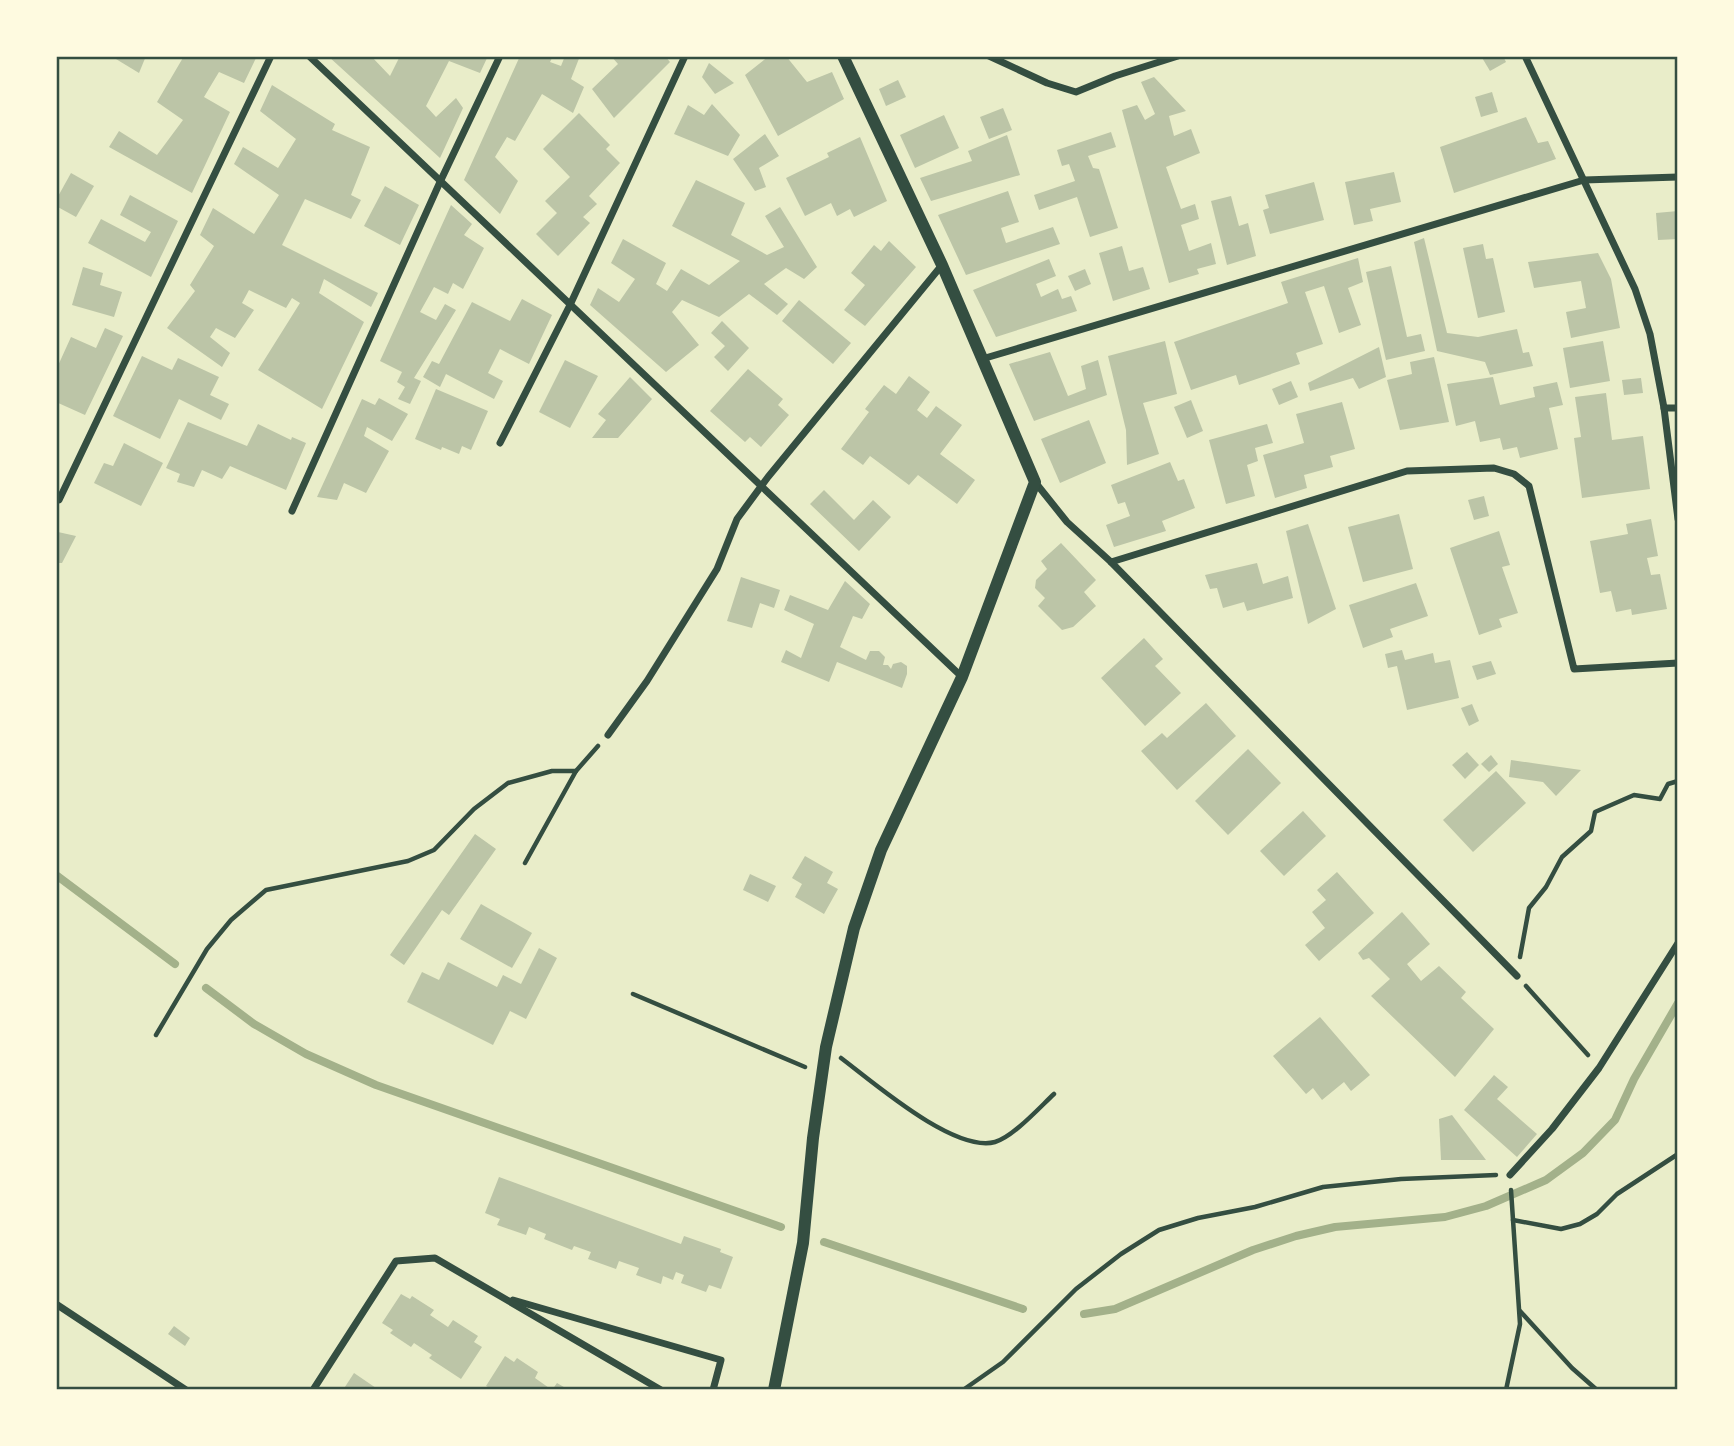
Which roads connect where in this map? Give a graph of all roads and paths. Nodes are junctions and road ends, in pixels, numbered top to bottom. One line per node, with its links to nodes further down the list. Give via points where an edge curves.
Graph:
1 (271, 56): 20 (street)
2 (309, 56): 11 (street)
3 (500, 56): 11 (street)
4 (685, 56): 13 (street)
5 (843, 56): 12 (street)
6 (989, 56): 7 (street, via 1076,92)
7 (1177, 56)
8 (1525, 56): 10 (street)
9 (1678, 177): 10 (street)
10 (1584, 180): 14 (street); 15 (street, via 1635,289 1650,334)
11 (440, 182): 13 (street); 21 (street)
12 (942, 265): 14 (street); 19 (street)
13 (570, 305): 17 (street); 19 (street)
14 (982, 359): 18 (street)
15 (1664, 408): 16 (street); 22 (street)
16 (1678, 408)
17 (500, 443)
18 (1035, 482): 23 (street, via 1067,522); 25 (street)
19 (760, 488): 25 (street); 26 (street, via 737,520 718,569)
20 (58, 500)
21 (292, 510)
22 (1678, 519)
23 (1111, 562): 24 (street, via 1407,471 1494,468 1514,474 1529,486 1574,669); 31 (street)
24 (1678, 663)
25 (961, 677): 34 (street, via 881,850 854,928)
26 (608, 735): 27 (path)
27 (576, 771): 29 (path); 33 (path, via 552,771 508,783 474,809 434,850 408,861 266,890 231,919 207,948)
28 (1678, 781): 31 (path, via 1668,784 1660,799 1634,794 1595,812 1591,831 1562,857 1529,908)
29 (525, 863)
30 (1678, 943): 35 (street)
31 (1517, 976): 35 (path)
32 (633, 993): 36 (path)
33 (156, 1035)
34 (826, 1047): 36 (street); 37 (path, via 941,1130 972,1142 996,1142 1024,1124)
35 (1599, 1068): 39 (street)
36 (822, 1075): 48 (street, via 803,1242)
37 (1054, 1094)
38 (1678, 1154): 40 (path, via 1580,1224 1561,1229)
39 (1510, 1175): 40 (path); 49 (path, via 1323,1187 1158,1230 1076,1289 1003,1362)
40 (1513, 1220): 43 (path)
41 (502, 1296): 45 (street, via 435,1258 396,1261); 46 (street); 47 (street, via 721,1360)
42 (56, 1304): 44 (street)
43 (1519, 1310): 50 (path); 51 (path)
44 (186, 1390)
45 (313, 1390)
46 (661, 1390)
47 (713, 1390)
48 (774, 1390)
49 (963, 1390)
50 (1506, 1390)
51 (1597, 1390)

